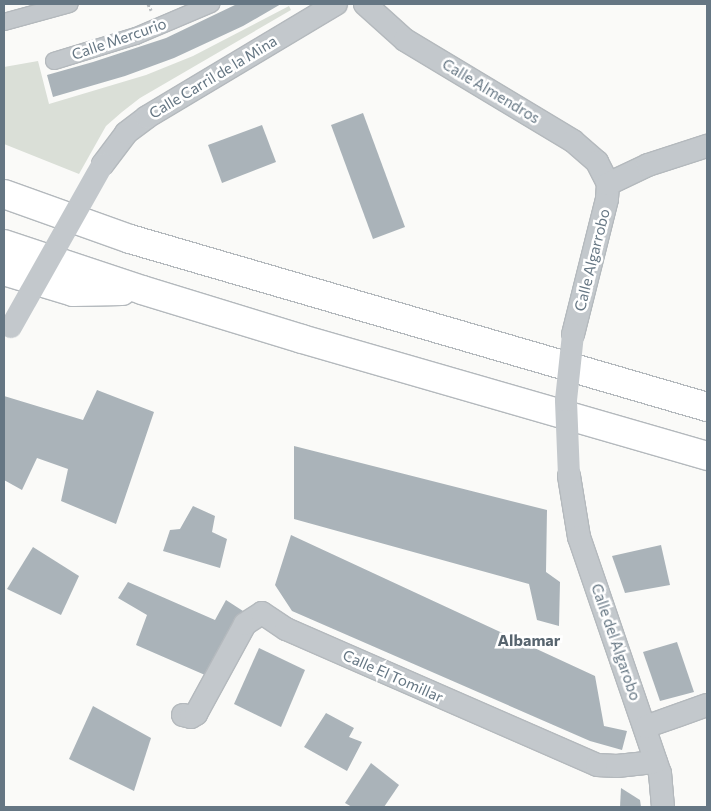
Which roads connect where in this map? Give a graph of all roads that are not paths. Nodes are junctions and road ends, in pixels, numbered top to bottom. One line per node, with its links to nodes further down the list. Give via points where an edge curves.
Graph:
1 (70, 4): 5 (street)
2 (210, 4): 6 (street, Calle Mercurio, via 136,36)
3 (336, 4): 13 (street, Calle Carril de la Mina, bridge, via 147,117 126,133 103,164)
4 (365, 4): 8 (street, Calle Almendros, via 405,40 573,141 597,162)
5 (4, 22)
6 (54, 61)
7 (707, 146): 8 (street, via 648,165)
8 (608, 184): 16 (street, Calle Algarrobo, bridge, via 573,334 566,400)
9 (4, 194): 14 (highway, via 130,239)
10 (4, 244): 12 (highway)
11 (4, 271): 12 (highway, via 73,292)
12 (142, 290): 15 (highway)
13 (8, 334)
14 (707, 408)
15 (707, 456)
16 (569, 476): 19 (street, Calle del Algarobo, via 580,537)
17 (707, 705): 19 (street)
18 (183, 715): 20 (street, Calle El Tomillar, via 191,717 196,714 245,624 262,613 286,629 597,765)
19 (645, 727): 20 (street, Calle del Algarobo)
20 (656, 762): 21 (street, Calle del Algarobo)
21 (663, 807)

